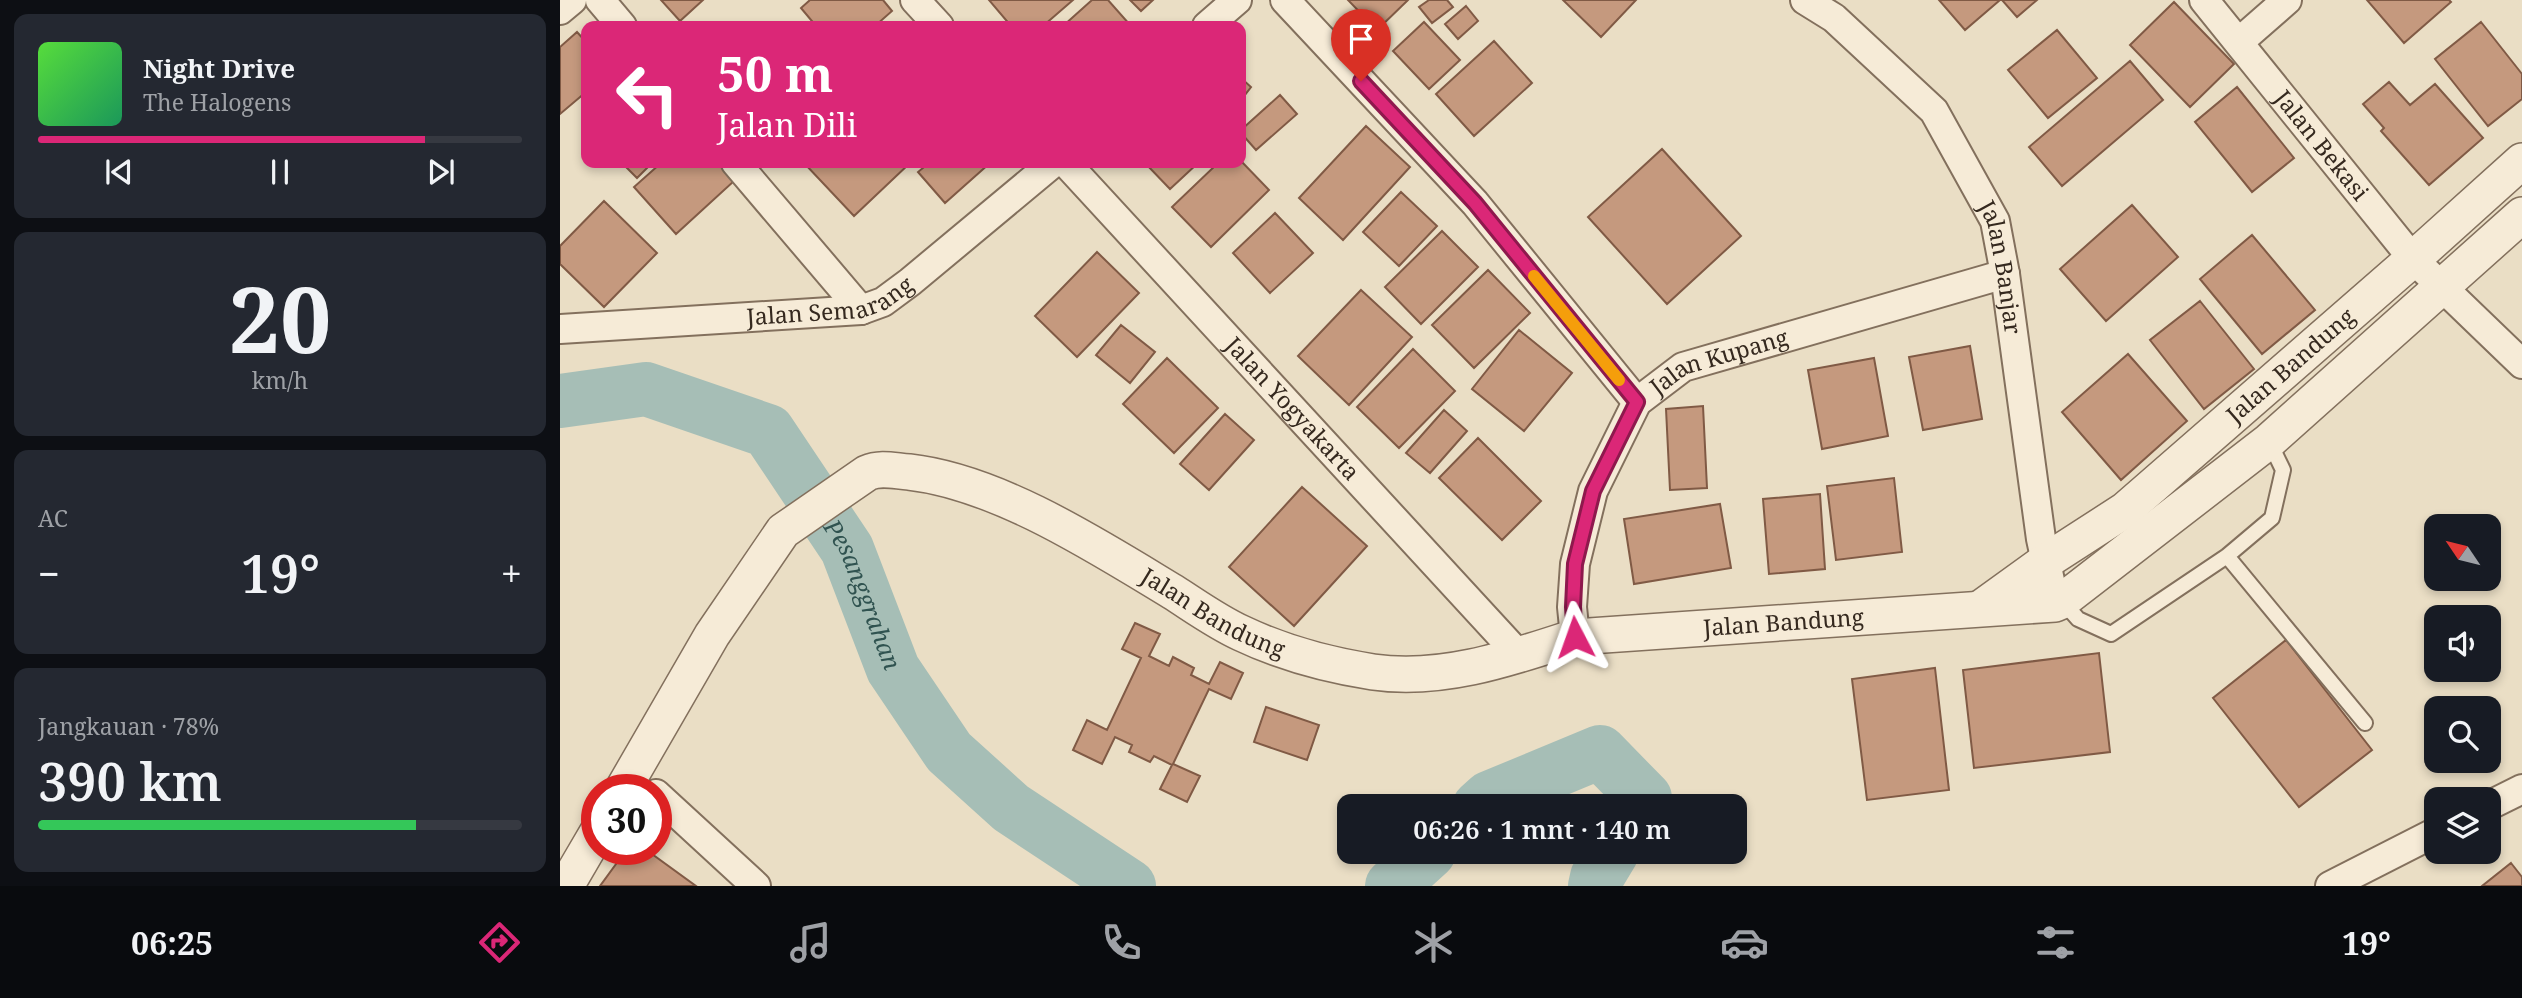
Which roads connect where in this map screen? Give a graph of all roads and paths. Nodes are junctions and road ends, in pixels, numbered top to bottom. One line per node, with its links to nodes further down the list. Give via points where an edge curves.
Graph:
1 (572, 0): 9 (street)
2 (600, 0): 10 (street)
3 (915, 0): 11 (street)
4 (1237, 0): 12 (street)
5 (1285, 0): 25 (street, via 1475,203)
6 (1805, 0): 20 (street, Jalan Banjar, via 1834,18 1934,111 1995,221)
7 (2204, 0): 13 (street, Jalan Bekasi)
8 (2287, 0): 13 (street)
9 (560, 10)
10 (618, 21)
11 (934, 21)
12 (1214, 21)
13 (2239, 42): 19 (street, Jalan Bekasi)
14 (2522, 161): 19 (street, Jalan Bandung)
15 (741, 168): 22 (street)
16 (1047, 168): 22 (street, Jalan Semarang, via 883,302)
17 (1071, 168): 32 (street, Jalan Yogyakarta)
18 (2522, 215): 21 (street, Jalan Bandung)
19 (2413, 259): 21 (street, Jalan Bekasi); 28 (street, Jalan Bandung, via 2125,510)
20 (2005, 274): 25 (street, Jalan Kupang, via 1683,368); 28 (street, Jalan Banjar)
21 (2442, 288): 24 (street, Jalan Bekasi); 26 (street, Jalan Bandung)
22 (861, 310): 23 (street, Jalan Semarang)
23 (560, 329)
24 (2522, 364)
25 (1637, 402): 31 (street, Jalan Kupang, via 1593,491 1575,564)
26 (2269, 441): 27 (lane, via 2283,470 2272,518); 29 (street, Jalan Bandung)
27 (2227, 556): 29 (lane, via 2111,634 2078,619); 33 (lane)
28 (2046, 561): 29 (street, Jalan Banjar); 30 (street, Jalan Bandung)
29 (2058, 602): 30 (street, Jalan Bandung)
30 (1980, 608): 31 (street, Jalan Bandung)
31 (1575, 637): 32 (street, Jalan Bandung)
32 (1519, 656): 34 (street, Jalan Bandung, via 1450,672 1410,675 1325,662 1239,632 1052,521 955,482 877,469 783,531 712,635)
33 (2365, 723)
34 (647, 774)
35 (2522, 789): 36 (street)
36 (2501, 800)
37 (672, 813): 41 (street)
38 (2424, 838): 42 (street)
39 (581, 860): 40 (street)
40 (566, 886)
41 (756, 886)
42 (2330, 886)

